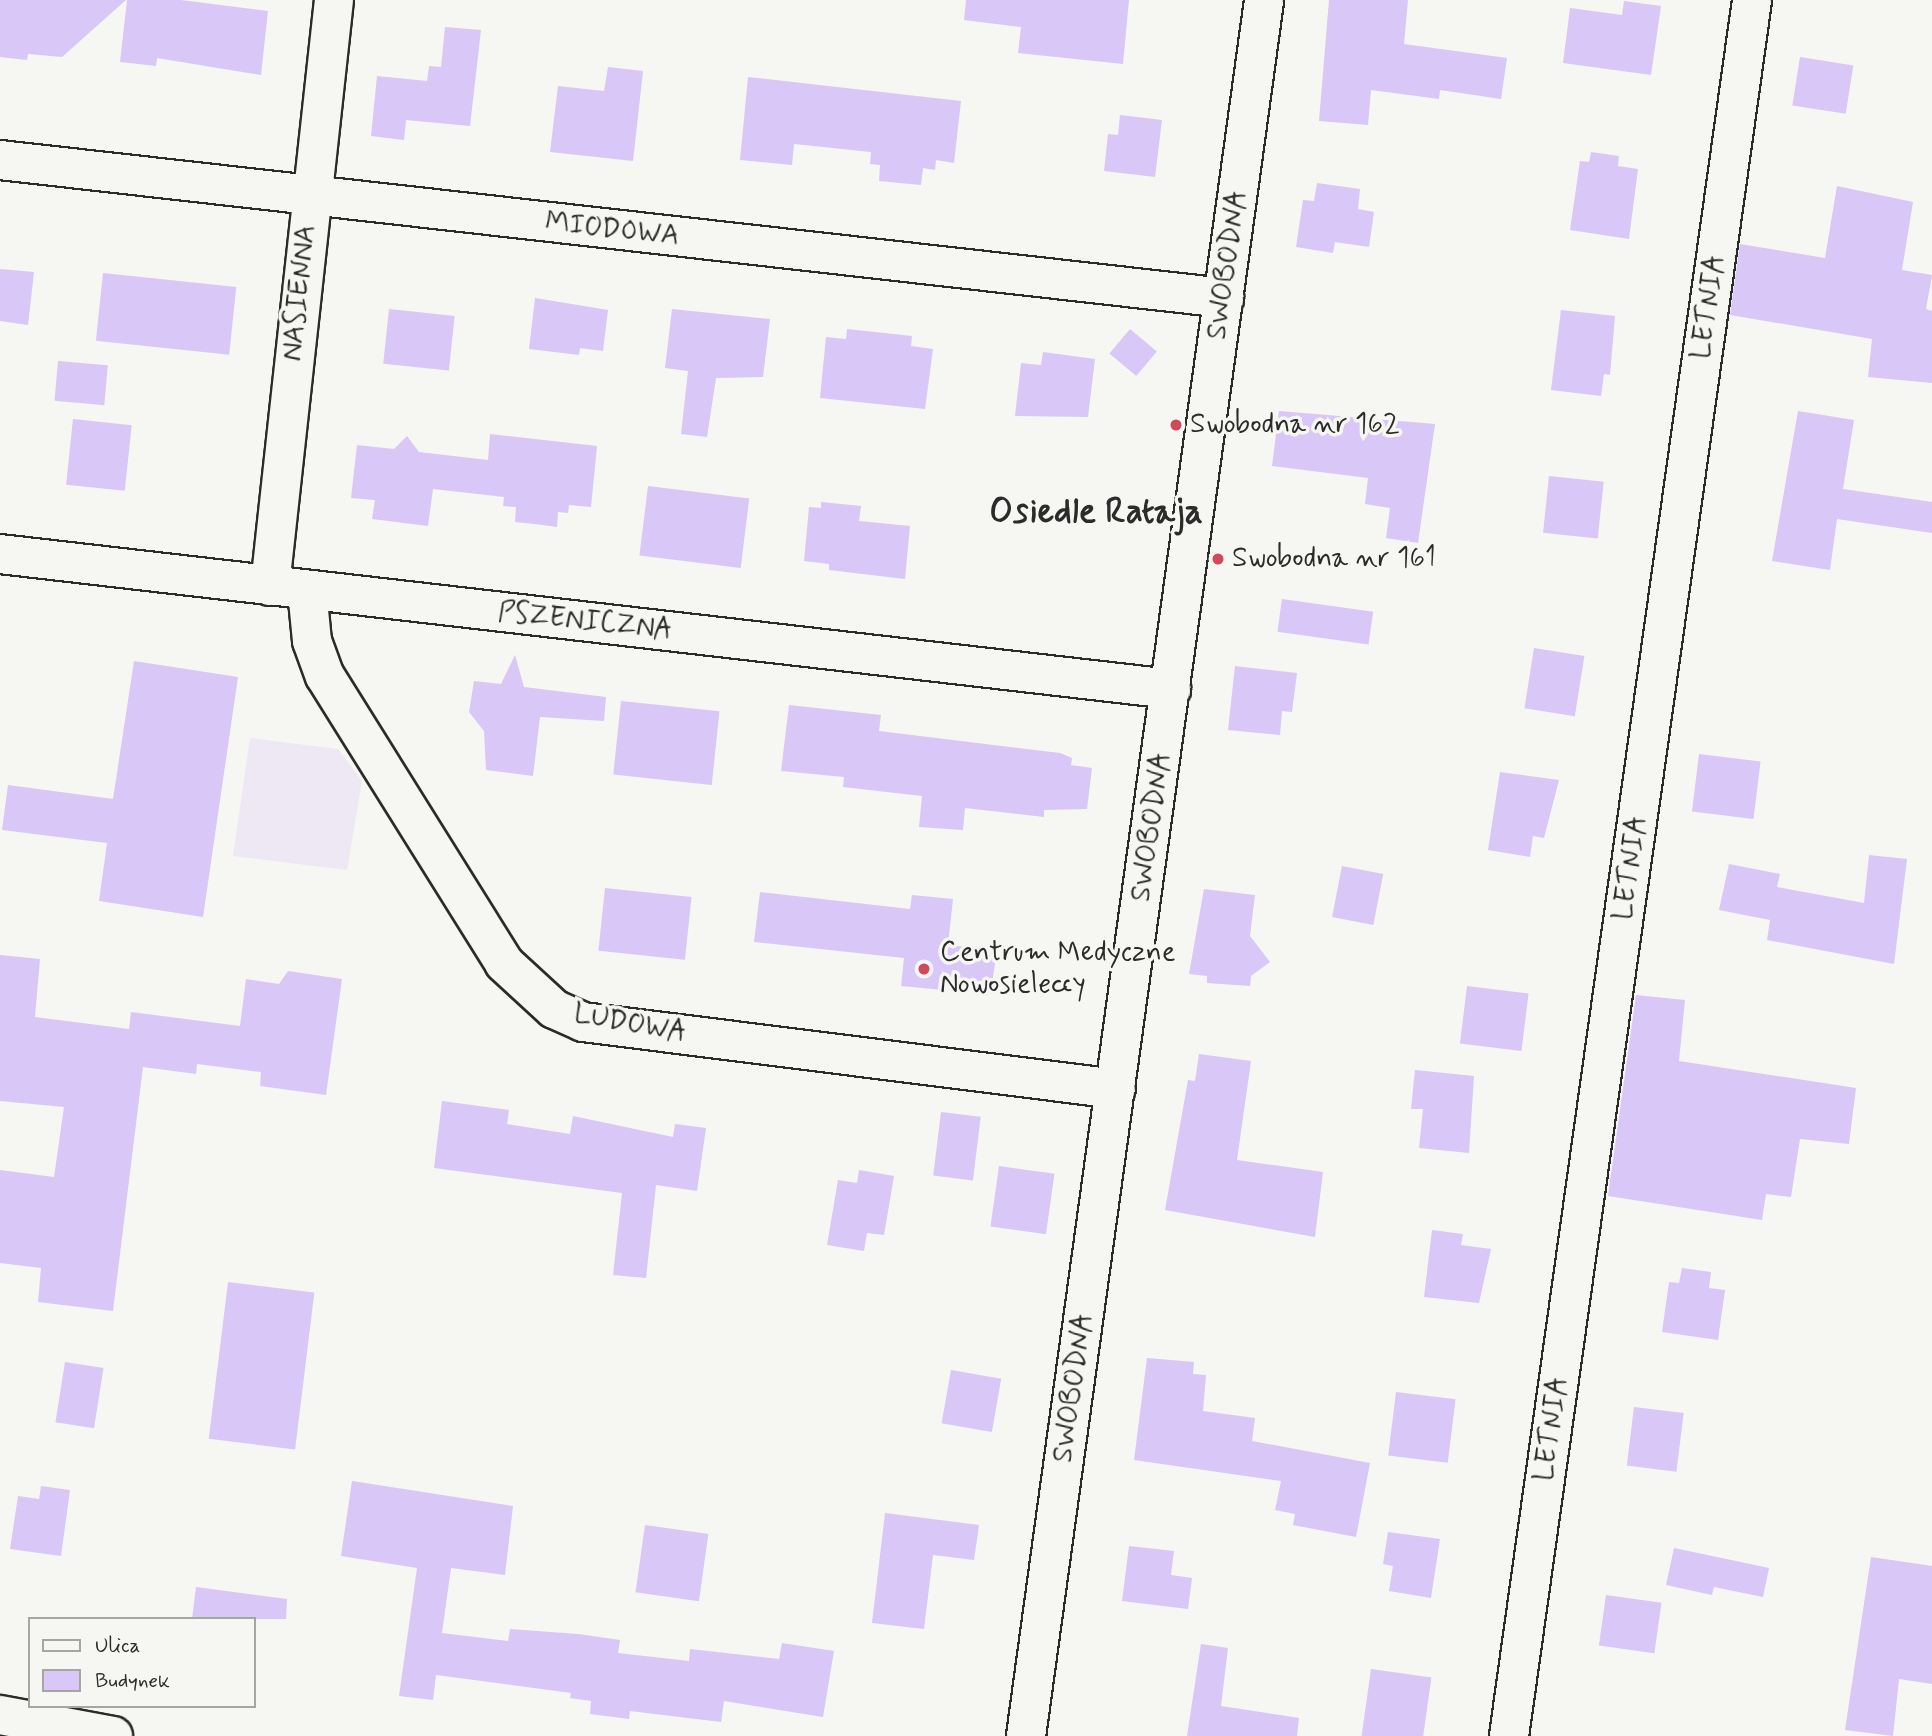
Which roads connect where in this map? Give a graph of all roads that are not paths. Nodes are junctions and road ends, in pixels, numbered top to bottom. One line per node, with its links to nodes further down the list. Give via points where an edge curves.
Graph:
1 (334, 0): 5 (street, NASIENNA)
2 (1264, 0): 6 (street, SWOBODNA)
3 (1752, 0): 14 (street, LETNIA)
4 (0, 160): 5 (street, MIODOWA)
5 (310, 196): 6 (street, MIODOWA); 8 (street, NASIENNA)
6 (1224, 298): 9 (street, SWOBODNA)
7 (0, 554): 8 (street, PSZENICZNA)
8 (288, 588): 9 (street, PSZENICZNA); 10 (street, LUDOWA, via 325,676 503,963 536,998 583,1021)
9 (1171, 689): 10 (street, SWOBODNA)
10 (1115, 1089): 13 (street, SWOBODNA)
11 (0, 1715): 12 (street)
12 (113, 1736)
13 (1026, 1736)
14 (1509, 1736)

